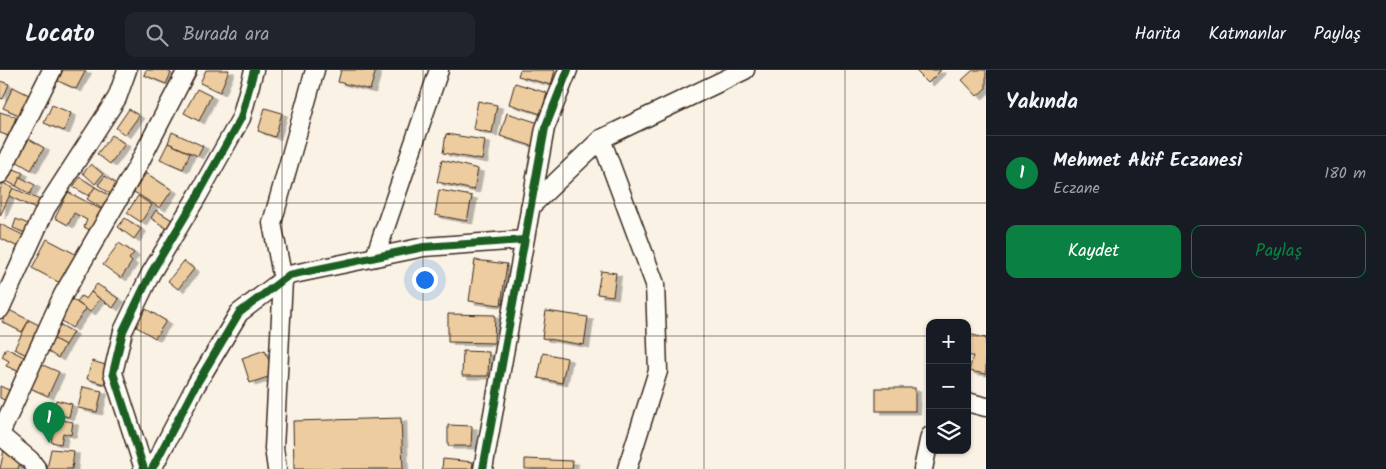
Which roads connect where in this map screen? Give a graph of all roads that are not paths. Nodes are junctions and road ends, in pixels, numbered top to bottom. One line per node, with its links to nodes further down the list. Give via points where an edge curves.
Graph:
1 (52, 70): 10 (street)
2 (126, 70): 15 (street, via 117,98 46,208)
3 (187, 70): 18 (street, via 137,166 63,295)
4 (254, 70): 21 (street, via 241,118 150,273 123,331 113,373)
5 (315, 70): 14 (street, via 272,223)
6 (439, 70): 13 (street)
7 (568, 70): 11 (street, via 545,128)
8 (745, 70): 9 (street)
9 (602, 139): 11 (street); 25 (street, via 655,284 658,371)
10 (0, 174)
11 (530, 207): 12 (street)
12 (524, 240): 13 (street, via 424,247); 24 (street)
13 (375, 257): 14 (street, via 289,275)
14 (283, 280): 22 (street, via 239,313); 23 (street, via 274,448)
15 (0, 310)
16 (971, 403): 17 (street)
17 (986, 407)
18 (0, 435): 20 (street)
19 (926, 454): 26 (street)
20 (37, 469)
21 (144, 469)
22 (152, 469)
23 (277, 469)
24 (483, 469)
25 (627, 469)
26 (923, 469)

